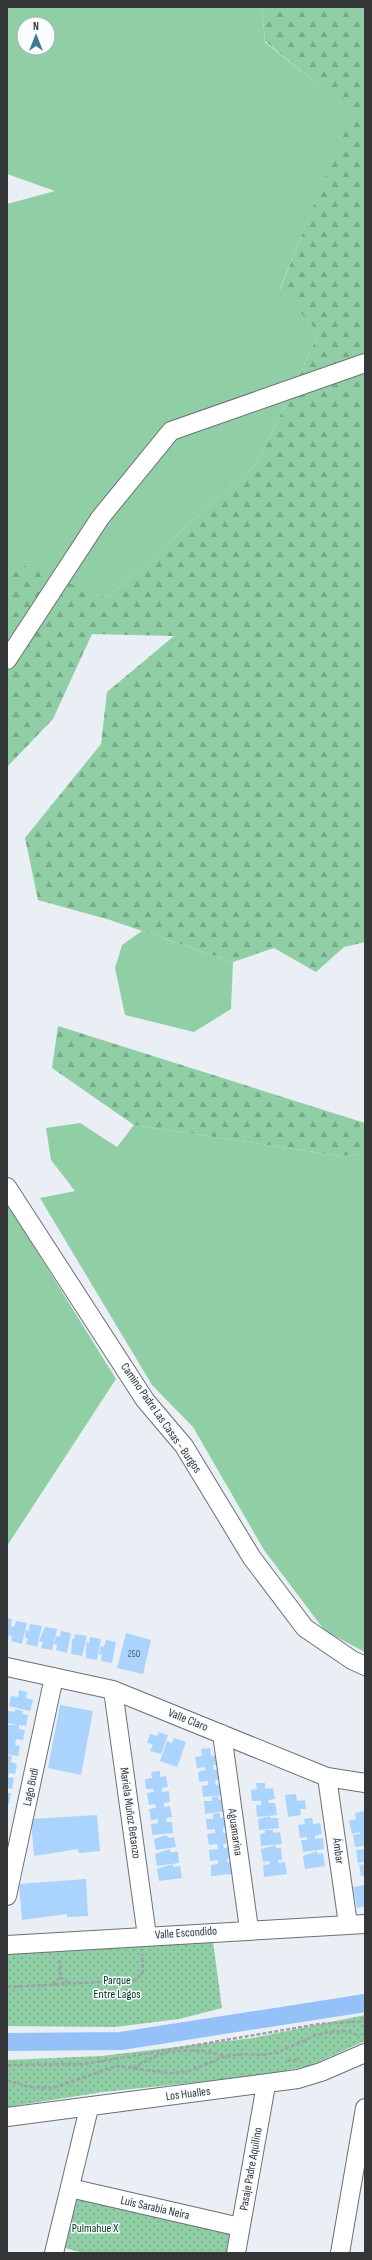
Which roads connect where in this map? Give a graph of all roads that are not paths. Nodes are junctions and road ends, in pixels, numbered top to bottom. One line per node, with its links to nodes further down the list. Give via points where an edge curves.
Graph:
1 (365, 363): 2 (street, via 171,431 100,518)
2 (7, 660)
3 (7, 1187): 4 (street, Camino Padre Las Casas - Burgos, via 146,1400 184,1446 252,1558 305,1628)
4 (365, 1666)
5 (7, 1667): 6 (street, Valle Claro)
6 (54, 1677): 7 (street, Valle Claro); 11 (street, Lago Budi)
7 (113, 1690): 8 (street, Valle Claro); 14 (street, Mariela Muñoz Betanzo)
8 (222, 1734): 9 (street, Valle Claro); 13 (street, Aguamarina)
9 (328, 1777): 10 (street, Valle Claro); 12 (street, Ámbar)
10 (365, 1783)
11 (7, 1896)
12 (357, 1924): 13 (street, Valle Escondido)
13 (249, 1929): 14 (street, Valle Escondido)
14 (147, 1936): 15 (street, Valle Escondido)
15 (7, 1945)
16 (365, 2053): 17 (street, Los Hualles, via 320,2072)
17 (266, 2085): 18 (street, Los Hualles); 22 (street, Pasaje Padre Aquilino)
18 (89, 2108): 20 (street, Los Hualles); 21 (street)
19 (365, 2108): 25 (street)
20 (7, 2117)
21 (70, 2188): 22 (street, Luis Sarabia Neira); 23 (street)
22 (240, 2227): 24 (street, Pasaje Padre Aquilino)
23 (54, 2253)
24 (236, 2253)
25 (340, 2253)

